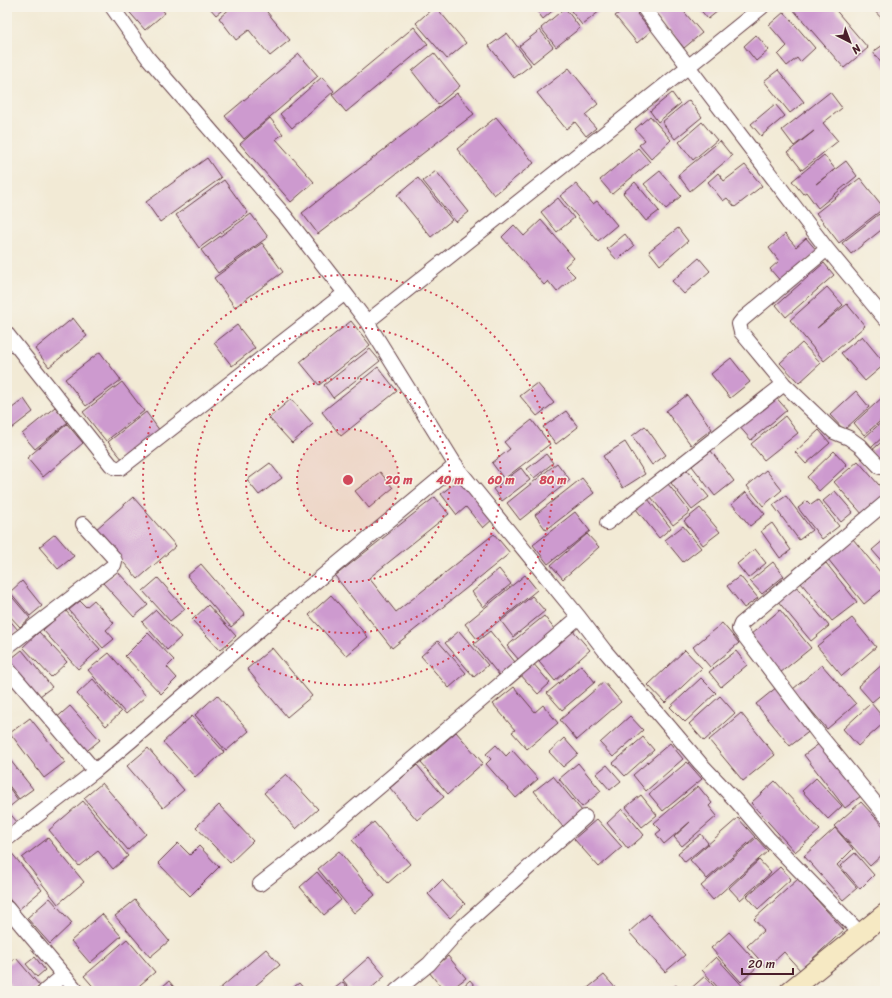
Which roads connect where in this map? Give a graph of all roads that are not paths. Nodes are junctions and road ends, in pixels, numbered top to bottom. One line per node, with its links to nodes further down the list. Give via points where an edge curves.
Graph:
1 (112, 7): 6 (street, via 148,58 285,216)
2 (643, 7): 4 (street)
3 (762, 7): 4 (street)
4 (689, 66): 5 (street); 8 (street)
5 (827, 249): 7 (street); 10 (street, via 755,308 740,324 741,332)
6 (345, 293): 8 (street); 9 (street, via 121,468 111,465)
7 (885, 319)
8 (367, 322): 11 (street)
9 (7, 334)
10 (784, 384): 12 (street, via 834,432 860,446); 14 (street)
11 (456, 465): 16 (street); 19 (street)
12 (880, 466)
13 (885, 503): 20 (street, via 741,624 739,629 813,727)
14 (607, 523)
15 (83, 524): 17 (street, via 112,557 114,565)
16 (579, 617): 23 (street, via 324,834); 26 (street, via 700,763)
17 (7, 648)
18 (7, 668): 19 (street)
19 (94, 771): 22 (street)
20 (885, 815)
21 (585, 818): 30 (street, via 460,929 429,964)
22 (7, 839)
23 (260, 884)
24 (7, 908): 27 (street)
25 (885, 914): 26 (street)
26 (861, 934): 31 (street)
27 (63, 976): 28 (street); 29 (street)
28 (45, 991)
29 (77, 991)
30 (396, 991)
31 (790, 991)

